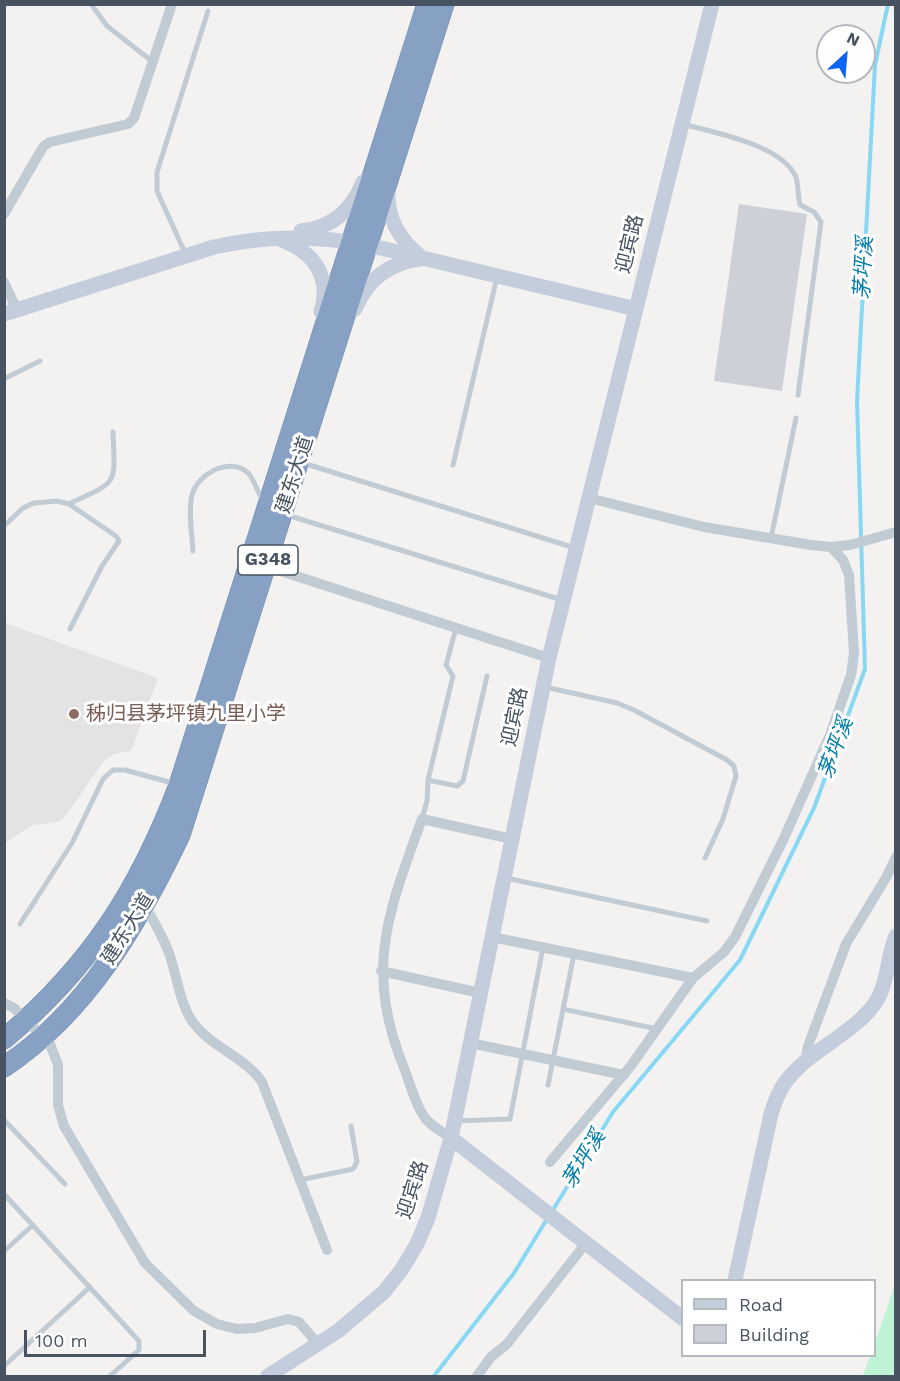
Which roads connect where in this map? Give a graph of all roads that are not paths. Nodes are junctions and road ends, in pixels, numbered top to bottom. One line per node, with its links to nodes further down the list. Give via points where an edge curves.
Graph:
1 (91, 4): 7 (lane, via 107,26)
2 (172, 4): 7 (street)
3 (427, 4): 9 (highway, 建东大道 / G348)
4 (444, 4): 10 (highway, 建东大道 / G348)
5 (712, 4): 8 (main road, 迎宾路)
6 (208, 11): 14 (lane, via 157,172 157,191)
7 (153, 62): 11 (street, via 134,118 128,124 43,147)
8 (682, 123): 18 (main road, 迎宾路); 23 (lane, via 759,147 781,159 796,178 800,205 814,212 821,222)
9 (386, 133): 12 (main road, via 357,196 344,213 316,229); 13 (highway, 建东大道 / G348)
10 (388, 181): 13 (highway, 建东大道 / G348); 15 (main road, via 388,205 395,227)
11 (4, 214)
12 (273, 237): 13 (main road, via 303,236); 14 (main road, via 243,240); 20 (main road, via 299,248 322,277 325,295 318,323)
13 (359, 244): 15 (main road); 20 (highway, 建东大道 / G348)
14 (186, 255): 19 (main road)
15 (423, 259): 16 (main road); 20 (main road, via 396,265 373,279 362,293 349,328)
16 (497, 276): 18 (main road); 27 (lane)
17 (4, 282): 19 (street)
18 (636, 309): 28 (main road, 迎宾路)
19 (11, 312)
20 (323, 358): 26 (highway, 建东大道 / G348)
21 (40, 361): 22 (lane)
22 (4, 379)
23 (798, 395)
24 (796, 418): 33 (lane)
25 (113, 432): 29 (lane, via 115,474 108,486)
26 (291, 459): 30 (highway, 建东大道 / G348); 35 (lane)
27 (453, 465)
28 (589, 498): 33 (street); 35 (main road, 迎宾路)
29 (69, 504): 31 (lane, via 34,503); 39 (lane, via 119,541)
30 (275, 511): 36 (lane, via 248,474 224,466 212,471 192,492); 37 (highway, 建东大道 / G348); 38 (lane)
31 (4, 526)
32 (892, 533): 34 (street)
33 (771, 538): 34 (street)
34 (831, 547): 60 (street, via 843,560 849,575 854,654 851,675 830,735 735,937 724,952)
35 (576, 548): 38 (main road, 迎宾路)
36 (193, 551)
37 (258, 564): 40 (street); 45 (highway, 建东大道 / G348)
38 (563, 601): 41 (main road, 迎宾路)
39 (70, 628)
40 (456, 628): 41 (street); 44 (lane, via 446,665 453,676)
41 (549, 658): 43 (main road, 迎宾路)
42 (488, 676): 44 (lane, via 464,781 457,786)
43 (543, 686): 47 (main road, 迎宾路); 49 (lane, via 634,710 734,766 736,776 728,807)
44 (428, 780): 46 (lane)
45 (187, 788): 51 (highway, 建东大道 / G348); 52 (highway, 建东大道 / G348, via 180,835); 54 (lane, via 113,770 103,779 72,843)
46 (422, 819): 47 (street); 59 (street, via 395,893 385,931)
47 (512, 838): 50 (main road, 迎宾路)
48 (896, 857): 72 (street, via 846,944)
49 (705, 858)
50 (504, 877): 53 (lane); 56 (main road, 迎宾路)
51 (129, 894): 52 (street); 65 (highway, 建东大道 / G348, via 76,970)
52 (145, 906): 67 (highway, 建东大道 / G348, via 83,996); 81 (street, via 165,942 186,1011 204,1034 252,1069 262,1082)
53 (707, 921)
54 (20, 924)
55 (896, 936): 61 (main road, via 890,951)
56 (492, 937): 57 (street); 62 (main road, 迎宾路)
57 (543, 948): 58 (street); 70 (lane)
58 (574, 954): 60 (street); 64 (lane)
59 (381, 971): 62 (street); 79 (street, via 395,1046 423,1117)
60 (693, 978): 66 (street)
61 (891, 979): 72 (main road, via 863,1016)
62 (480, 993): 69 (main road, 迎宾路)
63 (4, 1003): 65 (street)
64 (563, 1009): 66 (lane); 71 (lane)
65 (27, 1020): 67 (street); 68 (highway, 建东大道 / G348)
66 (657, 1029): 74 (street)
67 (43, 1036): 73 (highway, 建东大道 / G348); 91 (street, via 58,1065 58,1106 64,1126 145,1263 194,1311 217,1324 255,1328 288,1319 299,1322)
68 (4, 1039)
69 (470, 1042): 70 (street); 77 (main road, 迎宾路)
70 (522, 1054): 71 (street); 77 (lane, via 510,1119)
71 (553, 1060): 74 (street); 75 (lane)
72 (805, 1062): 88 (main road, via 783,1085 771,1114)
73 (4, 1067)
74 (624, 1075): 80 (street)
75 (548, 1085)
76 (4, 1120): 82 (lane)
77 (454, 1121): 79 (main road, 迎宾路)
78 (351, 1126): 81 (lane, via 357,1162 353,1169)
79 (451, 1138): 85 (main road); 91 (main road, 迎宾路, via 428,1218 402,1269 362,1312)
80 (550, 1162)
81 (300, 1180): 86 (street)
82 (65, 1184)
83 (4, 1194): 84 (lane)
84 (33, 1225): 87 (lane); 89 (lane)
85 (586, 1243): 90 (main road); 95 (street)
86 (327, 1250)
87 (4, 1251)
88 (735, 1279)
89 (90, 1287): 92 (lane); 93 (lane, via 139,1341 139,1350)
90 (681, 1317)
91 (318, 1344): 94 (main road, 迎宾路)
92 (4, 1366)
93 (110, 1377)
94 (268, 1377)
95 (477, 1377)

